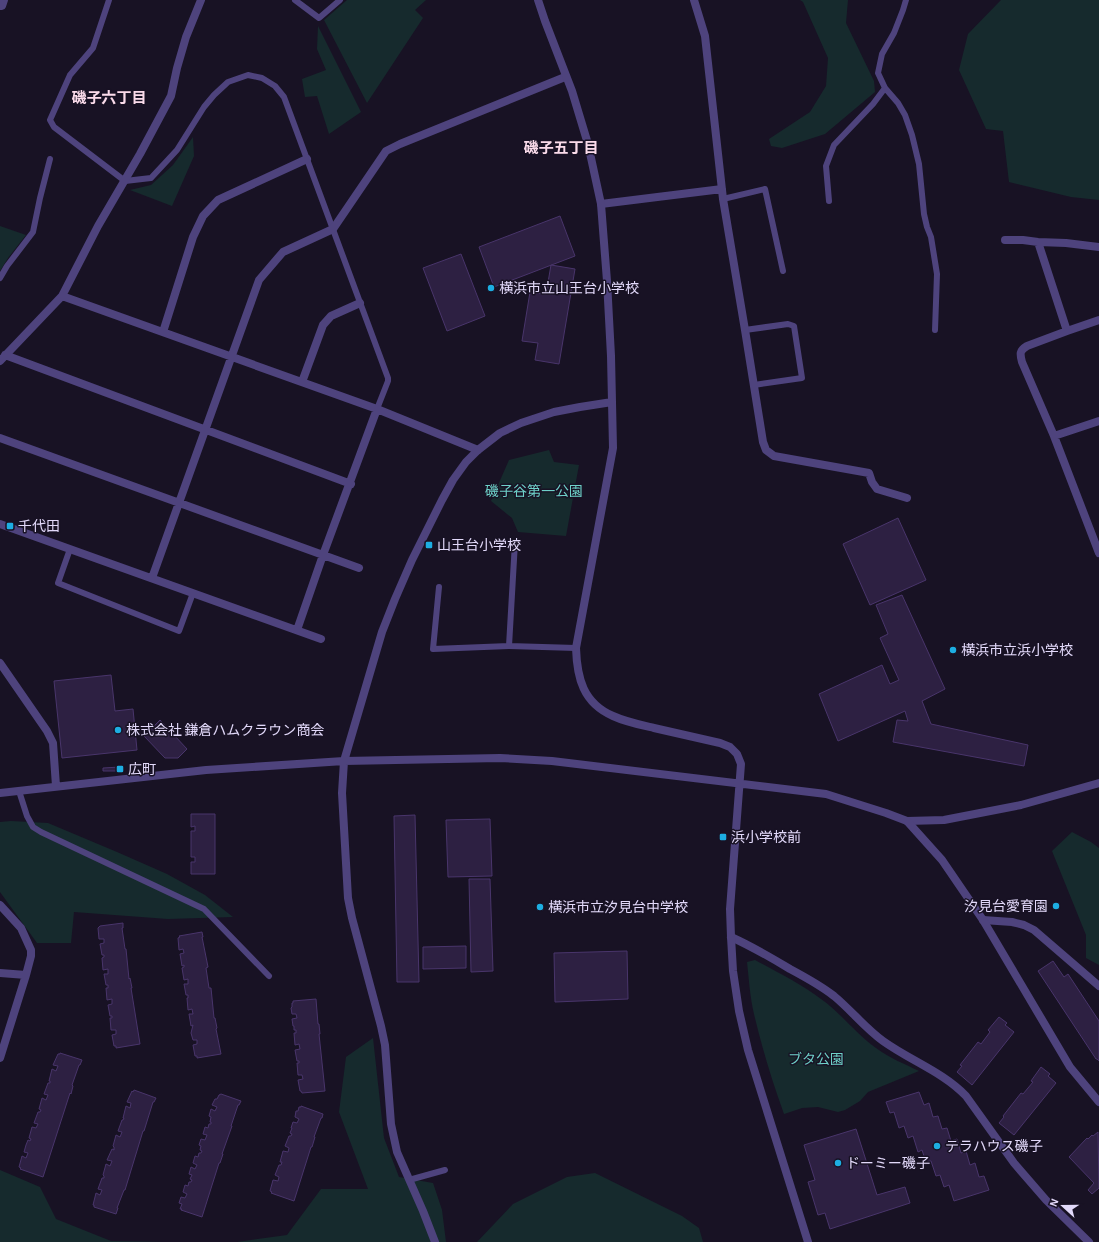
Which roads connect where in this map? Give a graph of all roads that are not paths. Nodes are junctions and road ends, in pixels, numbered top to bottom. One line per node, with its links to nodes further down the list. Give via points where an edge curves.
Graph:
1 (4, 0): 9 (street)
2 (109, 0): 14 (lane, via 94,48 70,75 50,120 54,127)
3 (201, 0): 14 (street, via 186,37 170,96)
4 (296, 0): 5 (lane, via 319,18)
5 (340, 0)
6 (538, 0): 10 (street)
7 (694, 0): 15 (street, via 705,36)
8 (906, 0): 11 (lane, via 894,33 882,54 878,72)
9 (0, 6)
10 (565, 77): 18 (street, via 572,91 588,144); 19 (street, via 386,151)
11 (885, 88): 17 (lane, via 834,145 826,166); 29 (lane, via 905,115 919,164 924,214 937,274)
12 (50, 159): 24 (lane, via 32,232)
13 (306, 159): 14 (lane, via 284,98 274,86 262,78 248,75 228,82 214,95 177,150 151,178); 19 (lane); 31 (street, via 218,200 203,216 193,237)
14 (125, 181): 25 (street, via 98,226)
15 (722, 189): 16 (street); 18 (street)
16 (723, 199): 23 (lane, via 765,189); 28 (street)
17 (829, 201)
18 (601, 204): 36 (street, via 608,281)
19 (333, 229): 26 (lane); 32 (street, via 283,252 259,280)
20 (1005, 240): 21 (street)
21 (1038, 242): 22 (street); 30 (street)
22 (1099, 247)
23 (783, 271)
24 (0, 278)
25 (62, 296): 31 (street); 33 (street)
26 (360, 303): 34 (street, via 331,316 323,325); 37 (lane, via 388,378)
27 (1099, 320): 30 (street)
28 (745, 330): 35 (street); 35 (lane, via 788,324 794,326 802,378)
29 (935, 330)
30 (1067, 331): 40 (street, via 1027,346 1020,353)
31 (163, 332): 32 (street)
32 (231, 357): 34 (street); 39 (street)
33 (2, 358): 39 (street)
34 (302, 382): 37 (street)
35 (754, 385): 44 (street, via 763,442 766,450 774,456 869,473 877,490)
36 (612, 402): 42 (street, via 554,412 521,423 500,432); 58 (street, via 613,448)
37 (378, 409): 42 (street); 43 (street)
38 (1099, 421): 40 (street)
39 (205, 430): 43 (street); 45 (street)
40 (1054, 436): 49 (street)
41 (0, 438): 45 (street)
42 (478, 450): 60 (street, via 453,480 395,599 382,632)
43 (351, 484): 50 (street)
44 (907, 498)
45 (179, 503): 50 (street); 52 (street)
46 (0, 524): 48 (street)
47 (515, 542): 57 (lane)
48 (70, 549): 52 (street); 54 (lane, via 58,583 179,631)
49 (1099, 553)
50 (323, 555): 51 (street); 55 (street)
51 (360, 568)
52 (152, 578): 54 (street)
53 (439, 587): 57 (lane, via 433,649)
54 (193, 593): 55 (street)
55 (297, 630): 56 (street)
56 (322, 639)
57 (509, 646): 58 (lane)
58 (576, 648): 61 (street, via 581,684 588,697 600,708 633,723 730,747 737,754 741,764)
59 (0, 663): 63 (street, via 53,743)
60 (344, 761): 61 (street, via 500,758 552,760); 63 (street, via 206,770); 77 (street, via 342,793 348,898 385,1045 391,1124 397,1152)
61 (739, 783): 66 (street, via 826,794); 69 (street, via 730,909)
62 (1099, 783): 66 (street, via 1021,805 944,820)
63 (56, 786): 64 (street)
64 (19, 791): 65 (street); 72 (lane, via 33,827 204,909)
65 (0, 793)
66 (907, 821): 68 (street, via 942,860)
67 (0, 905): 71 (street, via 21,928 31,950)
68 (983, 920): 73 (street, via 1012,922 1034,930); 75 (street, via 1070,1067)
69 (731, 937): 79 (street, via 739,1011 748,1050); 80 (street, via 822,988 889,1046 958,1087 1014,1163 1046,1200)
70 (0, 973): 71 (street)
71 (26, 975): 74 (street)
72 (269, 976)
73 (1099, 986)
74 (0, 1058)
75 (1099, 1102)
76 (445, 1170): 77 (lane)
77 (409, 1180): 78 (street)
78 (435, 1242)
79 (808, 1242)
80 (1089, 1242)

